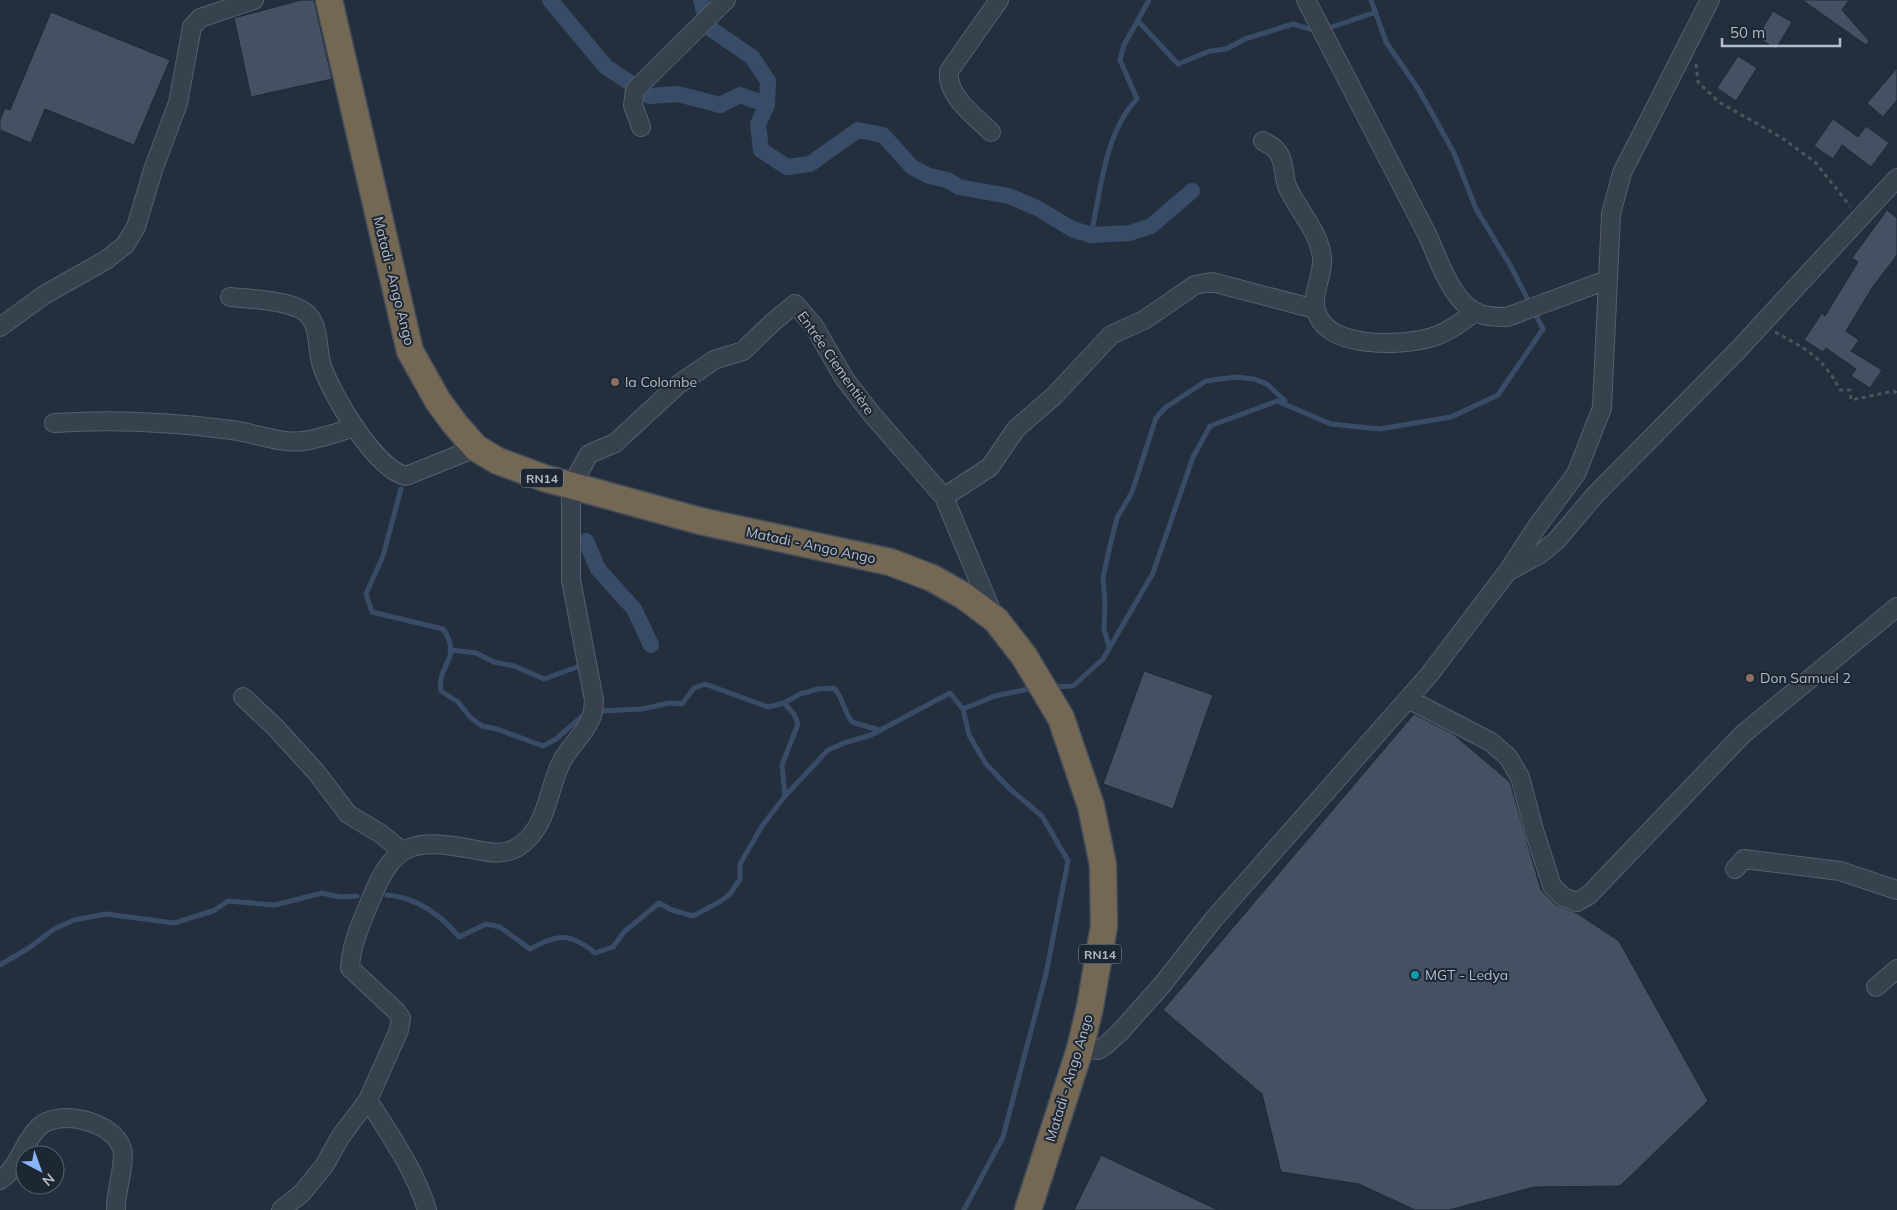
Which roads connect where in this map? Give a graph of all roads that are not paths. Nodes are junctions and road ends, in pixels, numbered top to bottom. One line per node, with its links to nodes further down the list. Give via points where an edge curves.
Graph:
1 (254, 0): 15 (street, via 200,18 192,27 178,103 136,227 125,245 106,260 24,307)
2 (329, 0): 18 (highway, Matadi - Ango Ango / RN14, via 410,351 438,401)
3 (726, 0): 7 (street, via 635,90 633,105)
4 (999, 0): 8 (street, via 949,71 948,80 960,100)
5 (1306, 0): 14 (street, via 1424,228 1444,274 1462,301)
6 (1710, 0): 11 (street, via 1622,173 1611,214)
7 (640, 127)
8 (991, 132)
9 (1263, 141): 13 (street, via 1276,150 1287,185 1317,236 1322,259)
10 (1897, 178): 21 (street, via 1761,325 1595,494 1556,541 1540,554)
11 (1607, 280): 14 (street, via 1507,317); 21 (street, via 1602,408 1576,474)
12 (230, 297): 17 (street, via 286,304 304,311 312,319 322,364 333,392)
13 (1315, 310): 14 (street, via 1323,324 1338,334 1360,342 1385,344 1429,338 1451,329); 20 (street, via 1212,282 1195,286 1144,320 1111,335 1054,396 1016,429 990,468)
14 (1475, 312)
15 (0, 327)
16 (54, 423): 17 (street, via 145,421 234,430 290,441 304,441)
17 (354, 427): 18 (street, via 387,465 397,474 406,476)
18 (476, 448): 19 (highway, Matadi - Ango Ango / RN14, via 498,461)
19 (571, 486): 20 (street, Entrée Ciementière, via 589,454 615,443 678,384 714,360 743,351 795,304 814,326 844,378 870,412); 23 (highway, Matadi - Ango Ango / RN14, via 700,521 890,562 932,578 964,596); 26 (street, via 571,580 594,700 592,717 564,756 555,776 548,807 536,831 517,848 496,854 422,843)
20 (944, 497): 23 (street, Entrée Ciementière)
21 (1508, 571): 25 (street)
22 (1897, 607): 25 (street, via 1743,734 1590,895 1577,902 1563,897 1552,886 1520,777 1508,757 1491,742)
23 (996, 620): 31 (highway, Matadi - Ango Ango / RN14, via 1024,656 1060,718 1091,806 1103,865 1104,926)
24 (243, 697): 26 (street, via 316,772 348,814 382,834)
25 (1408, 699): 31 (street, via 1213,920 1121,1031 1098,1050)
26 (402, 851): 32 (street, via 388,863 376,885 350,955 350,968 401,1018 399,1030)
27 (1735, 869): 28 (street, via 1744,859 1783,862 1840,871)
28 (1897, 890)
29 (1897, 969): 30 (street)
30 (1876, 987)
31 (1080, 1049): 37 (highway, Matadi - Ango Ango / RN14)
32 (368, 1100): 35 (street, via 324,1166 302,1193); 36 (street, via 406,1161)
33 (0, 1180): 34 (street, via 17,1163 38,1127 63,1117 76,1118 102,1128 117,1139 123,1150)
34 (116, 1210)
35 (281, 1210)
36 (427, 1210)
37 (1028, 1210)

